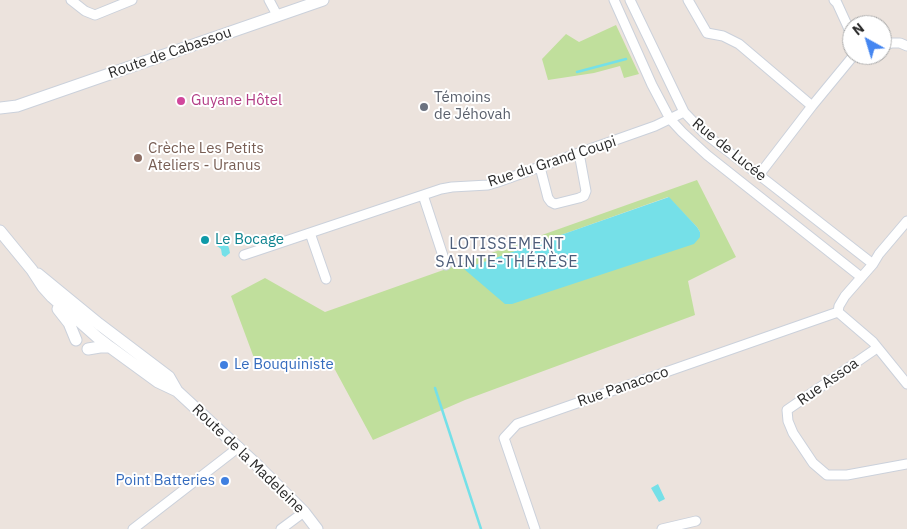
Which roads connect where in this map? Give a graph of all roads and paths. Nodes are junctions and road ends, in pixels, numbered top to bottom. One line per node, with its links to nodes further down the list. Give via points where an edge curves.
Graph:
1 (71, 0): 2 (street, via 85,12 95,15)
2 (132, 0)
3 (269, 0): 9 (street)
4 (324, 0): 9 (main road, Route de Cabassou)
5 (614, 0): 19 (street)
6 (630, 0): 17 (street, Rue de Lucée)
7 (688, 0): 15 (street, via 707,33 739,44)
8 (834, 0): 10 (street)
9 (277, 15): 14 (main road, Route de Cabassou)
10 (842, 15)
11 (892, 43): 12 (street)
12 (907, 46)
13 (846, 65): 15 (street)
14 (17, 106): 16 (main road, Route de Cabassou); 18 (main road, Route de Cabassou)
15 (812, 106): 22 (street)
16 (0, 108)
17 (684, 112): 19 (street, Rue du Grand Coupi); 22 (street, Rue de Lucée, via 704,133)
18 (0, 116)
19 (670, 118): 20 (street, Rue du Grand Coupi); 31 (street, via 707,155)
20 (579, 153): 21 (street, Rue du Grand Coupi); 21 (street, via 586,192 579,198 555,204 551,202)
21 (540, 167): 23 (street, Rue du Grand Coupi, via 488,185 452,187)
22 (759, 176): 28 (street, Rue de Lucée)
23 (423, 195): 26 (street, Rue du Grand Coupi); 29 (street)
24 (907, 221): 28 (street)
25 (0, 231): 30 (main road, Route de la Madeleine)
26 (310, 233): 27 (street, Rue du Grand Coupi); 32 (street)
27 (244, 255)
28 (873, 264): 31 (street)
29 (446, 265)
30 (32, 270): 33 (main road, Route de la Madeleine); 40 (main road, Route de la Madeleine, via 168,377)
31 (861, 277): 34 (street, via 845,296)
32 (326, 279)
33 (52, 296): 35 (main road); 36 (main road, Route de la Madeleine)
34 (838, 312): 37 (street); 48 (street, Rue Panacoco, via 517,424 504,438)
35 (76, 340)
36 (110, 347): 38 (main road); 40 (main road, Route de la Madeleine)
37 (878, 348): 39 (street); 42 (street, Rue Assoa, via 787,410 788,421 812,463 827,475 847,475)
38 (88, 350)
39 (907, 384)
40 (176, 392): 41 (main road, Route de la Madeleine)
41 (239, 447): 43 (main road, Route de la Madeleine); 45 (street)
42 (907, 464)
43 (304, 512): 46 (street); 47 (main road, Route de la Madeleine)
44 (696, 521): 49 (street)
45 (133, 529)
46 (281, 529)
47 (317, 529)
48 (535, 529)
49 (662, 529)

